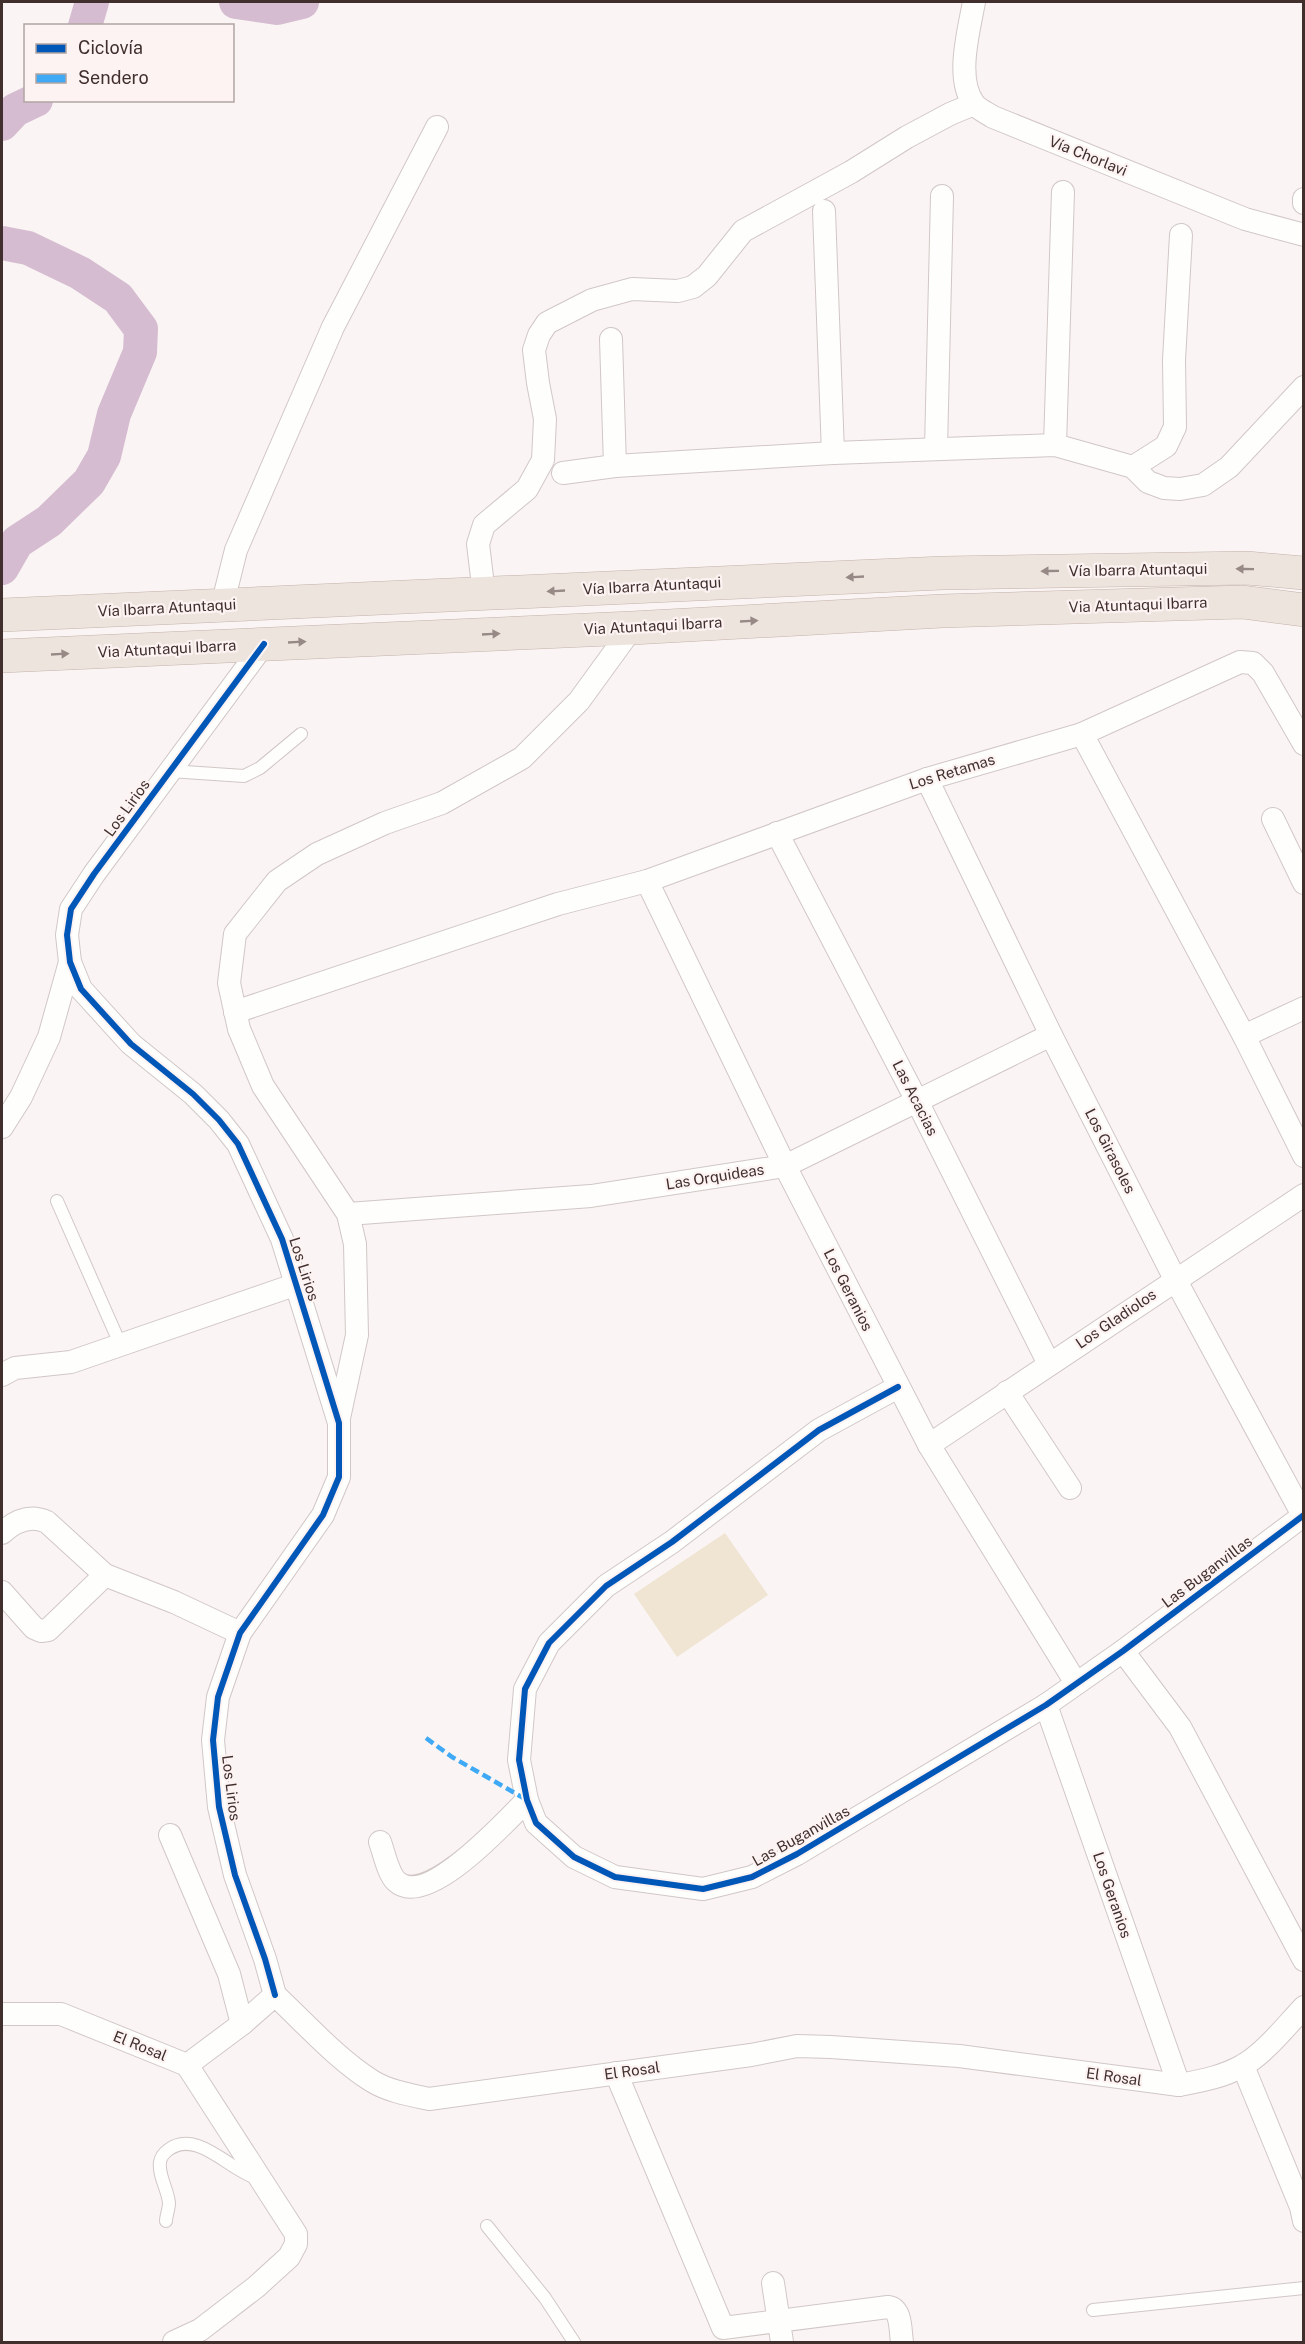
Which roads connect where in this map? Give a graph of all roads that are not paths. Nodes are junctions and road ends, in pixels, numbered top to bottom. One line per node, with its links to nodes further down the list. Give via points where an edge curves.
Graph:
1 (974, 2): 2 (street, via 963,63)
2 (974, 104): 8 (street, Vía Chorlavi, via 993,117 1245,219); 18 (street, via 907,137 743,231 707,276 693,287 678,291 632,289 592,300 547,323 534,350 545,419 543,460 527,489 484,525 478,544)
3 (437, 127): 19 (street, via 333,327 236,550)
4 (1063, 192): 11 (street)
5 (942, 196): 12 (street)
6 (824, 211): 13 (street)
7 (1181, 235): 15 (street, via 1174,360 1175,427 1166,446)
8 (1304, 235)
9 (611, 339): 14 (street)
10 (1304, 387): 15 (street, via 1229,467 1203,485 1164,488 1148,482)
11 (1055, 445): 12 (street); 15 (street)
12 (936, 449): 13 (street)
13 (833, 453): 14 (street)
14 (615, 466): 16 (street)
15 (1133, 467)
16 (563, 472)
17 (1304, 573): 18 (highway, Vía Ibarra Atuntaqui, one-way to 18, via 1247,568 943,573)
18 (484, 594): 19 (highway, Vía Ibarra Atuntaqui)
19 (222, 606): 21 (highway, Vía Ibarra Atuntaqui)
20 (1304, 610): 22 (highway, Via Atuntaqui Ibarra, one-way to 20, via 942,611 1242,602)
21 (2, 615)
22 (632, 628): 23 (highway, Via Atuntaqui Ibarra, one-way to 22); 36 (street, via 579,701 522,758 442,803 385,823 317,854 276,881 235,934 229,983)
23 (264, 644): 24 (highway, Via Atuntaqui Ibarra, one-way to 23); 28 (street, Los Lirios)
24 (2, 656)
25 (301, 734): 28 (lane, via 260,768 244,776)
26 (1082, 734): 27 (street, Los Retamas, via 1240,662 1253,663 1263,673); 29 (street, Los Retamas); 38 (street)
27 (1304, 744)
28 (170, 771): 34 (street, Los Lirios, via 71,909 67,935)
29 (927, 779): 31 (street, Los Retamas); 37 (street, Los Girasoles)
30 (1273, 819): 33 (street)
31 (777, 833): 32 (street, Los Retamas); 39 (street, Las Acacias)
32 (647, 881): 36 (street, Los Retamas, via 558,904); 42 (street, Los Geranios)
33 (1304, 884)
34 (70, 962): 40 (street, via 49,1036 21,1097); 47 (street, Los Lirios, via 81,989 131,1044 193,1094 238,1144 282,1239)
35 (1304, 1008): 38 (street)
36 (235, 1011): 45 (street, via 264,1086)
37 (1051, 1035): 39 (street, Las Orquideas); 46 (street, Los Girasoles)
38 (1244, 1036): 41 (street)
39 (918, 1102): 42 (street, Las Orquideas); 49 (street, Las Acacias)
40 (2, 1127)
41 (1304, 1156)
42 (785, 1166): 45 (street, Las Orquideas, via 591,1196); 51 (street, Los Geranios)
43 (1304, 1195): 46 (street, Los Gladiolos)
44 (57, 1201): 48 (lane)
45 (348, 1214): 53 (street, via 355,1244 357,1335)
46 (1175, 1279): 49 (street, Los Gladiolos); 56 (street, Los Girasoles)
47 (297, 1284): 48 (street); 53 (street, Los Lirios)
48 (121, 1346): 50 (street, via 71,1362 15,1368)
49 (1049, 1364): 52 (street, Los Gladiolos)
50 (2, 1375)
51 (898, 1387): 54 (street, Los Geranios); 64 (street, Las Buganvillas, via 819,1430 672,1542 606,1586 549,1643 525,1689 519,1760)
52 (1006, 1392): 54 (street, Los Gladiolos); 55 (street)
53 (339, 1423): 60 (street, Los Lirios, via 339,1477 323,1515)
54 (928, 1444): 62 (street, Los Geranios)
55 (1070, 1488)
56 (1303, 1516): 61 (street, Las Buganvillas)
57 (2, 1533): 58 (street, via 19,1521 36,1517 47,1522)
58 (105, 1575): 59 (street, via 48,1630 34,1628); 60 (street)
59 (2, 1592)
60 (240, 1633): 68 (street, Los Lirios, via 218,1697 213,1740 219,1807 235,1875)
61 (1123, 1651): 62 (street, Las Buganvillas); 67 (street, via 1179,1727)
62 (1076, 1683): 63 (street, Las Buganvillas)
63 (1046, 1705): 64 (street, Las Buganvillas, via 797,1854 752,1877 703,1889 615,1878 574,1857 536,1823); 75 (street, Los Geranios)
64 (527, 1800): 66 (street, via 444,1876 415,1887 394,1879)
65 (170, 1835): 71 (street, via 229,1974)
66 (380, 1842)
67 (1304, 1960)
68 (275, 1995): 71 (street); 74 (street, El Rosal, via 372,2082 429,2099)
69 (1304, 2007): 73 (street, El Rosal)
70 (2, 2014): 72 (street, El Rosal, via 61,2014)
71 (242, 2024): 72 (street)
72 (188, 2065): 76 (street)
73 (1243, 2066): 75 (street, El Rosal, via 1214,2078); 77 (street)
74 (616, 2073): 75 (street, El Rosal, via 797,2046 959,2056); 84 (street)
75 (1179, 2085)
76 (261, 2179): 78 (lane, via 211,2151 187,2144 173,2146 159,2163 169,2202); 85 (street, via 296,2234 296,2244 289,2257 256,2287 201,2330)
77 (1304, 2221)
78 (166, 2222)
79 (487, 2226): 86 (lane, via 545,2298)
80 (773, 2283): 83 (street)
81 (1304, 2288): 82 (lane)
82 (1093, 2310)
83 (780, 2319): 84 (street); 87 (street); 88 (street, via 888,2307 897,2312)
84 (726, 2335)
85 (174, 2343)
86 (574, 2343)
87 (782, 2343)
88 (902, 2343)

